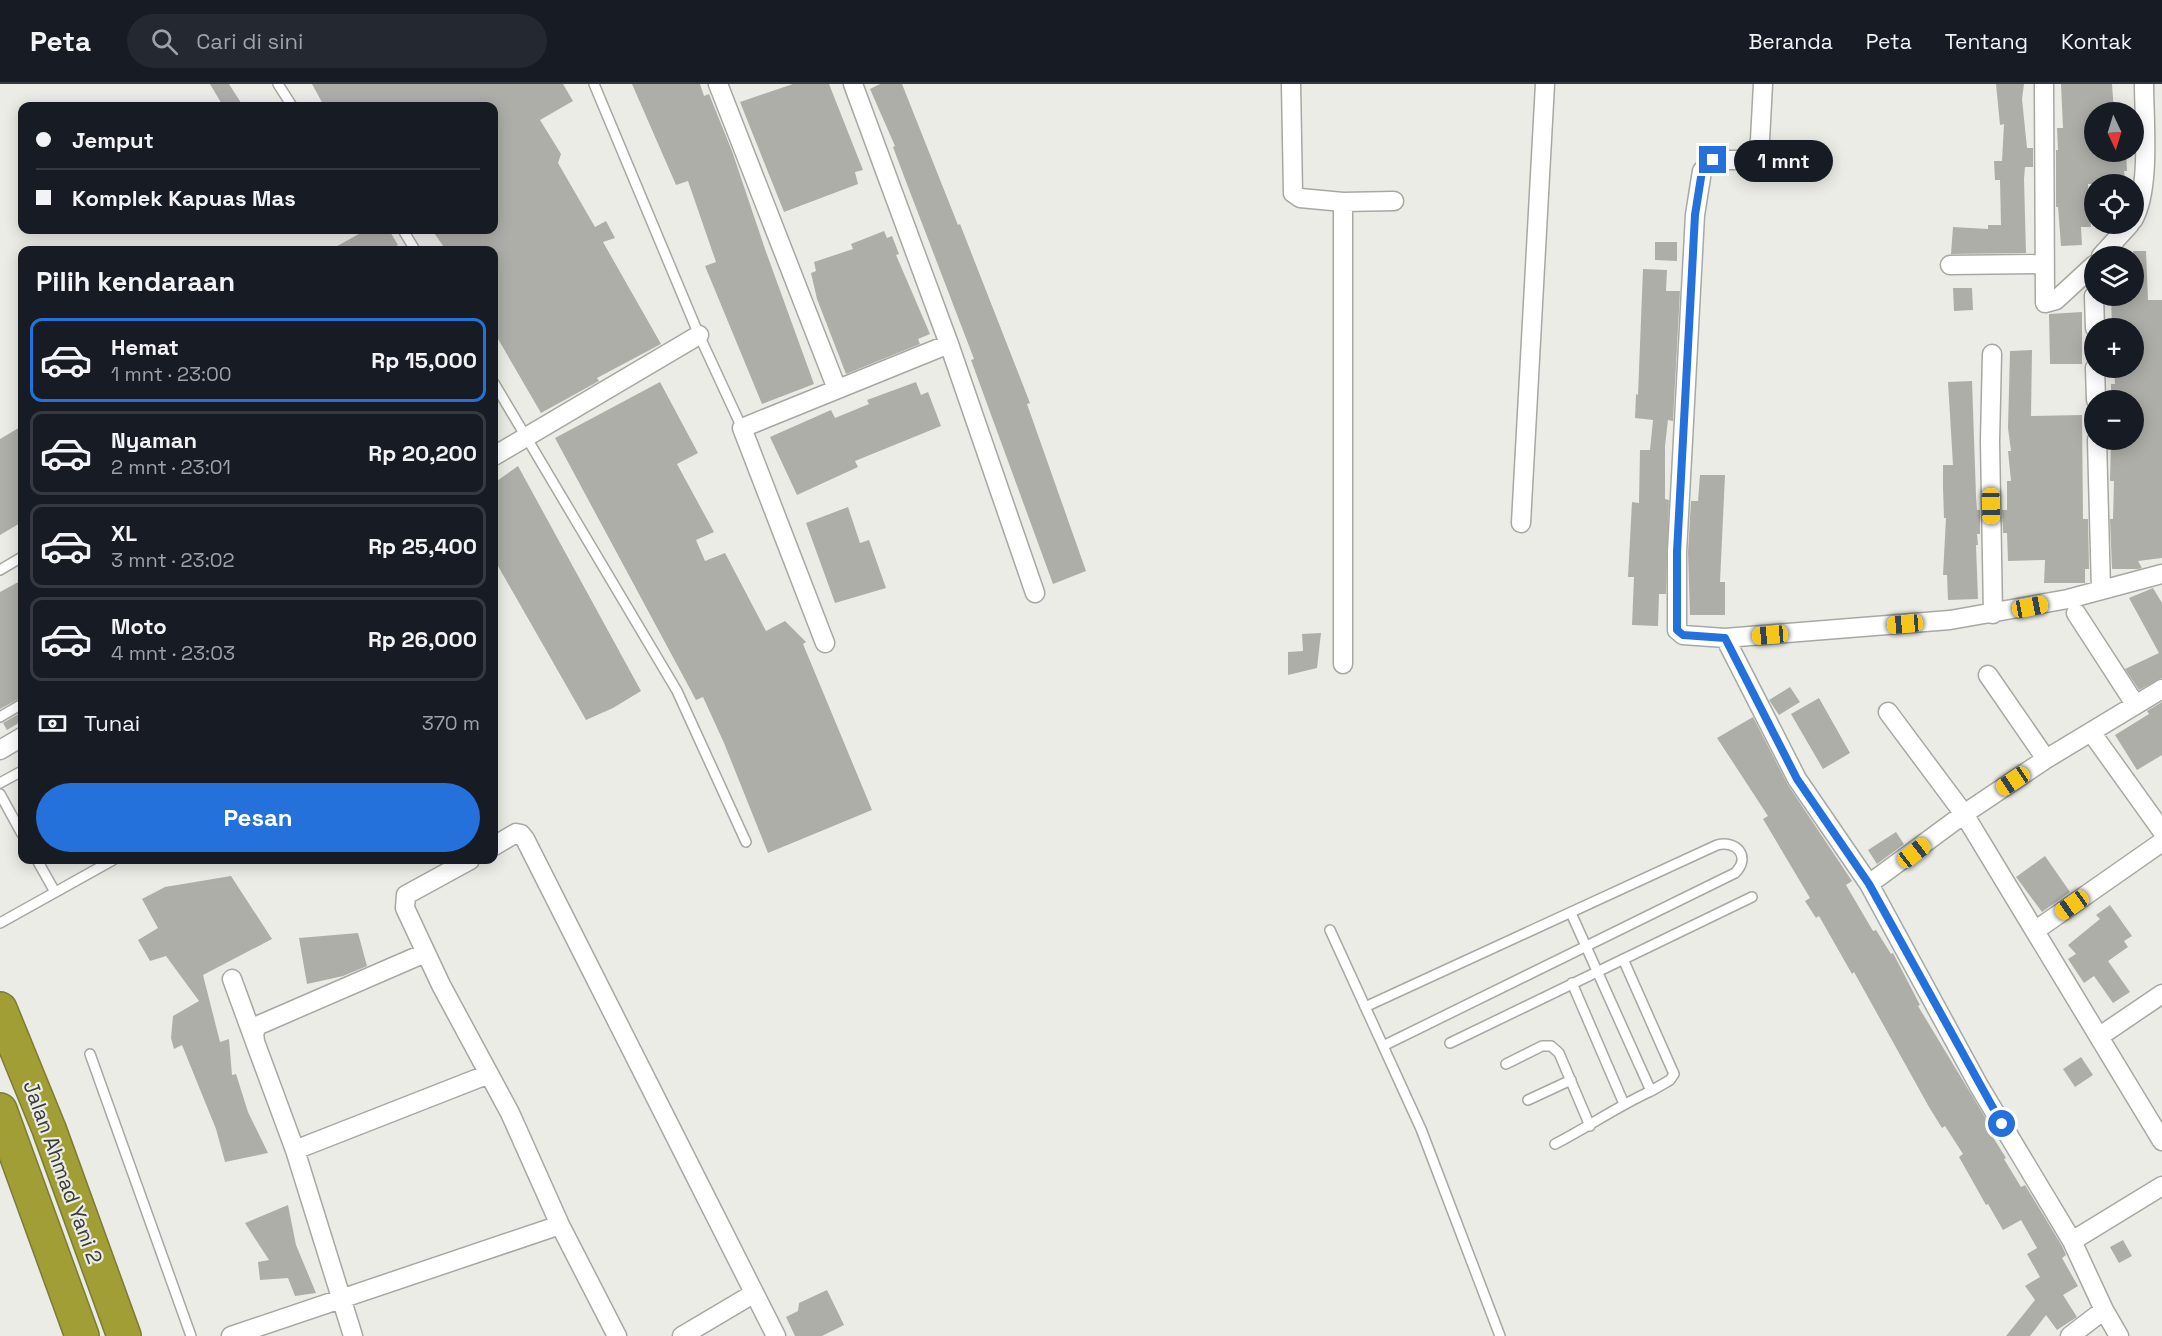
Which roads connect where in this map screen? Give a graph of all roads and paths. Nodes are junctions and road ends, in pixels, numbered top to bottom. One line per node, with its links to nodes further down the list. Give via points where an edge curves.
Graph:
1 (278, 84): 10 (lane)
2 (594, 84): 19 (lane)
3 (718, 84): 22 (street)
4 (853, 84): 20 (street)
5 (1291, 84): 13 (street, via 1293,193 1300,198)
6 (1545, 84): 28 (street)
7 (1763, 84): 36 (street, via 1756,157 1713,160 1702,171 1695,215 1675,620 1683,635)
8 (2044, 84): 16 (street)
9 (2144, 84): 11 (street)
10 (289, 102)
11 (2144, 174)
12 (1394, 201): 13 (street)
13 (1343, 202): 38 (street)
14 (2121, 234): 15 (street)
15 (2111, 246)
16 (2044, 264): 17 (street); 18 (street, via 2044,303 2056,300)
17 (1950, 265)
18 (2084, 274)
19 (699, 335): 24 (lane); 25 (street)
20 (949, 344): 22 (street); 33 (street)
21 (1992, 354): 35 (street)
22 (837, 389): 24 (street)
23 (498, 390): 25 (lane)
24 (742, 428): 37 (street)
25 (525, 438): 27 (street); 55 (lane, via 677,691)
26 (2097, 450): 32 (street)
27 (498, 454)
28 (1521, 523)
29 (18, 559): 30 (lane)
30 (0, 570)
31 (2162, 574): 32 (street)
32 (2101, 590): 35 (street)
33 (1035, 593)
34 (2076, 613): 41 (street)
35 (1993, 614): 36 (street)
36 (1725, 638): 61 (street, via 1797,779)
37 (825, 643)
38 (1342, 664)
39 (1988, 675): 48 (street)
40 (2162, 689): 41 (street)
41 (2135, 704): 45 (street)
42 (18, 706): 44 (lane)
43 (1888, 712): 52 (street)
44 (0, 717)
45 (2091, 732): 48 (street); 54 (street)
46 (18, 739): 47 (street)
47 (0, 750)
48 (2046, 759): 52 (street)
49 (18, 773): 50 (lane)
50 (0, 783)
51 (0, 794): 53 (lane)
52 (1964, 814): 61 (street); 67 (street)
53 (18, 827)
54 (2162, 831)
55 (747, 842)
56 (2162, 842): 67 (street)
57 (498, 844): 96 (street, via 516,833 525,839)
58 (39, 864): 62 (lane)
59 (104, 864): 62 (lane)
60 (463, 864): 69 (street, via 406,895 405,908)
61 (1869, 884): 95 (street, via 1979,1086)
62 (55, 892): 65 (lane)
63 (1752, 897): 70 (lane)
64 (1571, 913): 68 (lane); 68 (lane, via 1717,845 1726,843 1742,852 1743,861 1735,873); 75 (lane)
65 (0, 923)
66 (1330, 930): 75 (lane)
67 (2036, 930): 77 (street)
68 (1587, 946): 71 (lane); 80 (lane)
69 (425, 953): 78 (street, via 259,1025 254,1032); 83 (street)
70 (1623, 959): 71 (lane); 85 (lane, via 1674,1074)
71 (1598, 971): 73 (lane); 85 (lane)
72 (232, 979): 78 (street)
73 (1572, 983): 79 (lane); 87 (lane)
74 (2162, 994): 77 (street)
75 (1365, 1007): 80 (lane)
76 (0, 1009): 100 (highway, Jalan Ahmad Yani 2, via 49,1129)
77 (2100, 1036): 90 (street)
78 (255, 1042): 92 (street)
79 (1450, 1043)
80 (1383, 1046): 107 (lane, via 1421,1129)
81 (90, 1054): 101 (lane)
82 (1506, 1064): 84 (lane, via 1542,1046 1551,1046)
83 (489, 1074): 92 (street); 94 (street)
84 (1571, 1080): 86 (lane); 89 (lane)
85 (1651, 1091): 87 (lane)
86 (1528, 1100)
87 (1624, 1104): 89 (lane)
88 (0, 1110): 99 (highway, Jalan Ahmad Yani 2)
89 (1590, 1126): 91 (lane)
90 (2162, 1141)
91 (1555, 1144)
92 (295, 1149): 97 (street)
93 (2162, 1186): 95 (street)
94 (560, 1225): 97 (street); 104 (street)
95 (2072, 1240): 98 (street)
96 (753, 1294): 105 (street); 106 (street)
97 (341, 1298): 102 (street); 103 (street)
98 (2104, 1310): 108 (street); 109 (street)
99 (82, 1336)
100 (124, 1336)
101 (191, 1336)
102 (231, 1336)
103 (353, 1336)
104 (617, 1336)
105 (682, 1336)
106 (776, 1336)
107 (1500, 1336)
108 (2070, 1336)
109 (2119, 1336)

